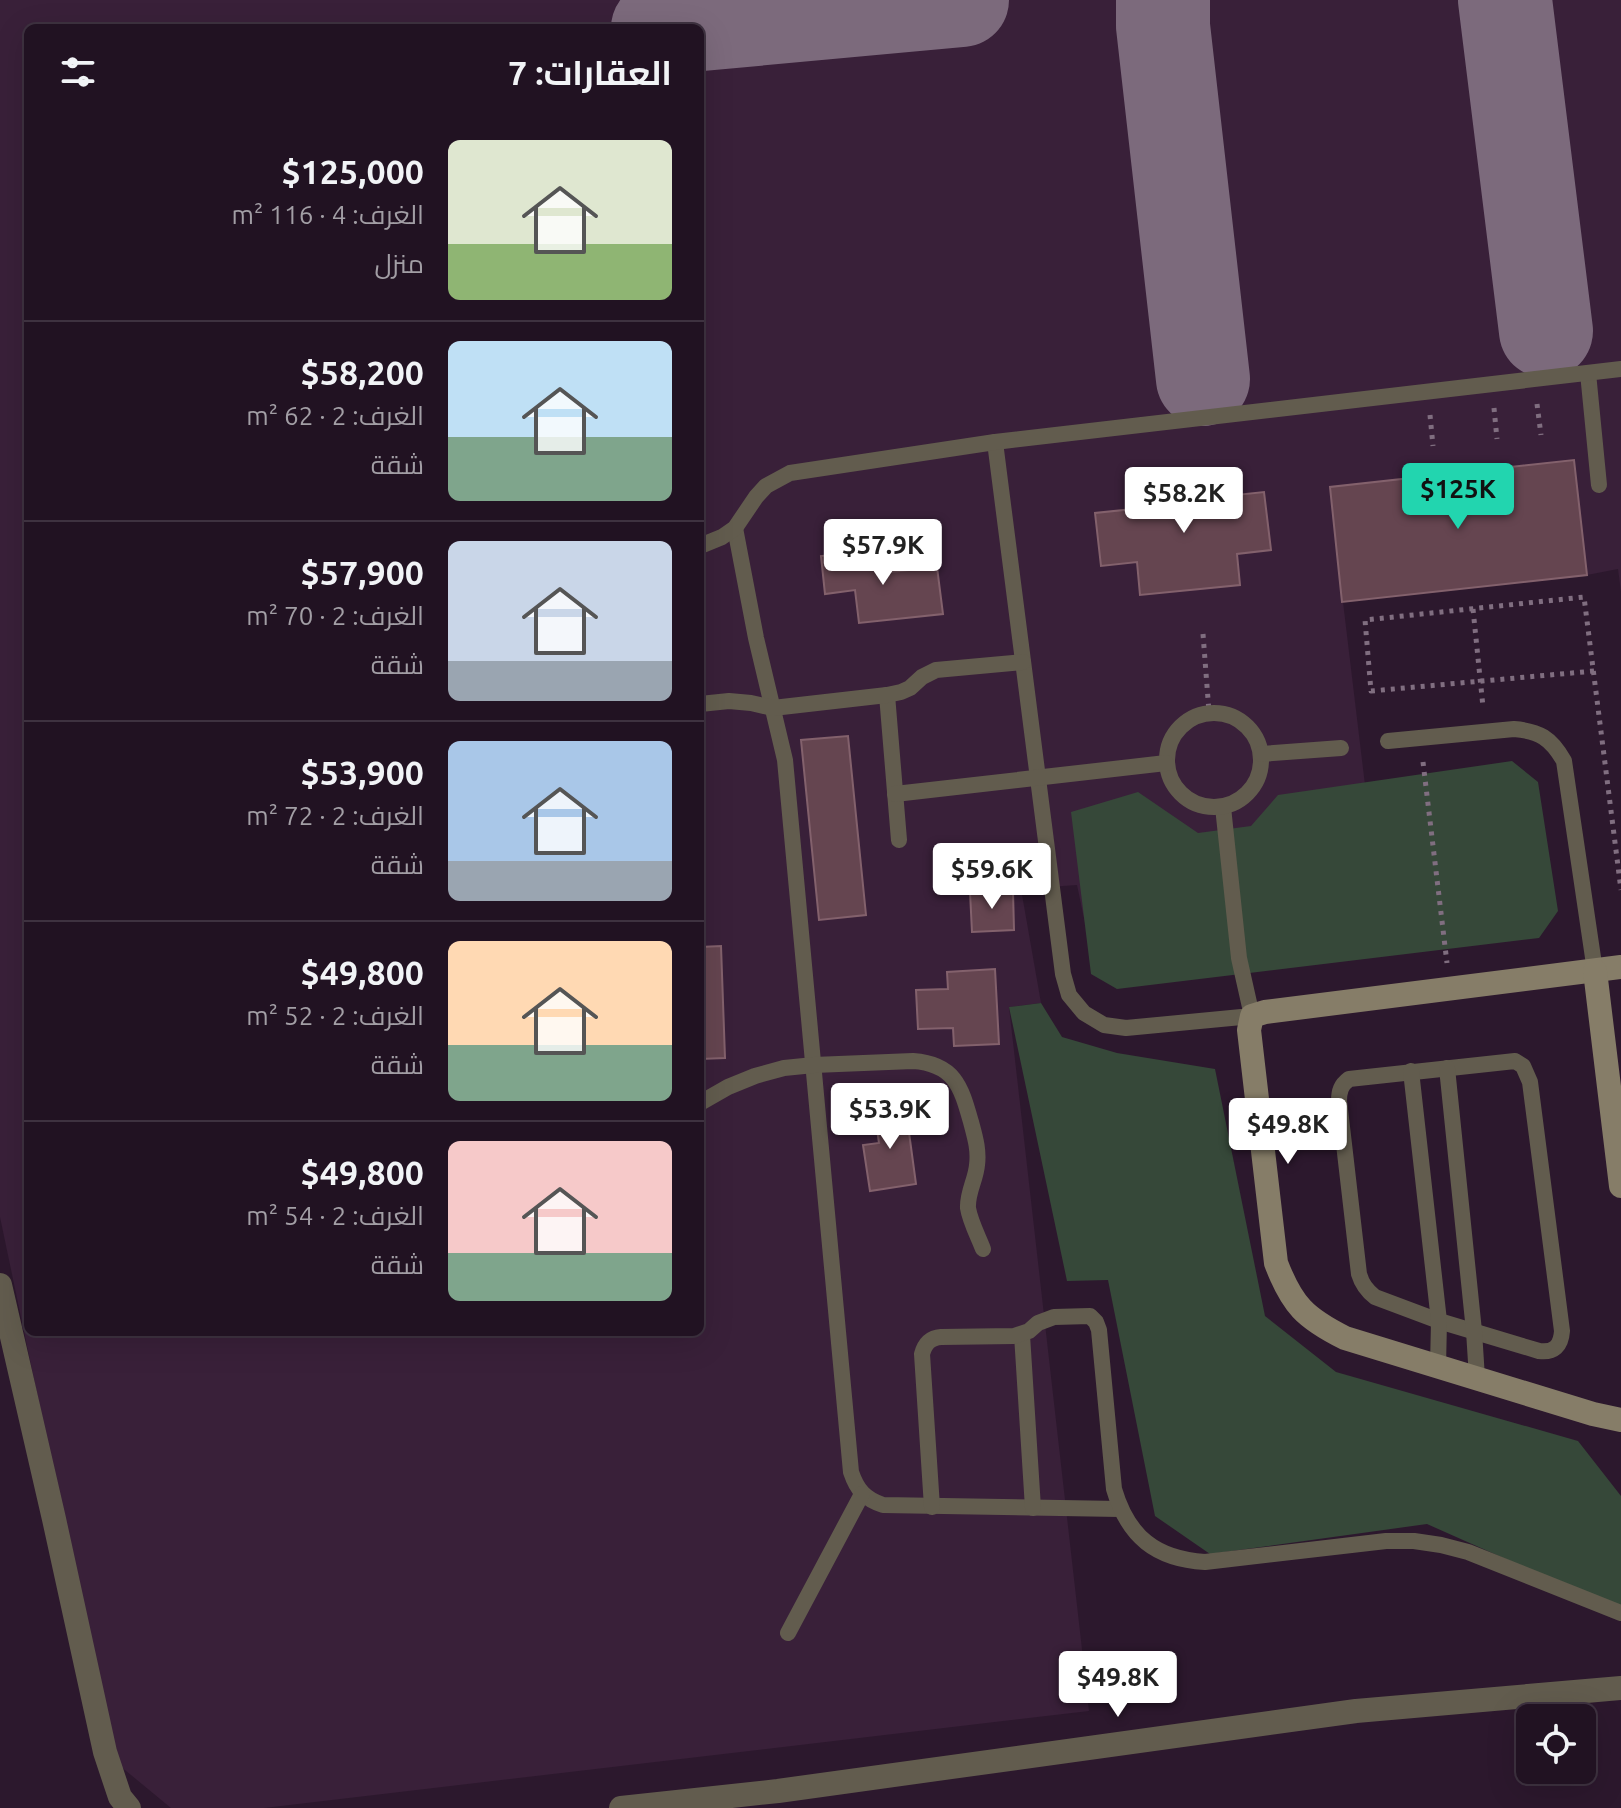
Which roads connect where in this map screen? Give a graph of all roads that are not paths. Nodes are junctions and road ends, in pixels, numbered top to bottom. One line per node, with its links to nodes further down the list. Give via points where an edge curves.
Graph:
1 (1621, 369): 2 (lane)
2 (1588, 373): 3 (lane); 4 (lane)
3 (995, 442): 5 (lane, via 790,473 766,486); 7 (lane)
4 (1599, 485)
5 (735, 528): 6 (lane); 10 (lane)
6 (704, 544)
7 (1023, 662): 8 (lane, via 936,670 910,688); 15 (lane)
8 (887, 695): 10 (lane); 16 (lane)
9 (704, 704): 10 (lane, via 729,701)
10 (773, 708): 22 (lane, via 785,760)
11 (1388, 741): 20 (lane, via 1514,729 1530,730 1556,747 1564,761)
12 (1341, 748): 13 (lane)
13 (1261, 754): 14 (lane, via 1244,723 1209,712 1177,729); 17 (lane, via 1252,788)
14 (1166, 763): 15 (lane); 17 (lane, via 1172,783 1185,798)
15 (1037, 778): 16 (lane); 21 (lane, via 1063,974 1069,995 1084,1013 1104,1025 1126,1028)
16 (895, 794): 18 (lane)
17 (1223, 807): 21 (lane, via 1239,958)
18 (899, 840)
19 (1621, 967): 20 (street)
20 (1595, 971): 21 (street); 26 (street)
21 (1252, 1016): 32 (street, via 1249,1030 1272,1237 1286,1288 1321,1326)
22 (814, 1065): 25 (lane, via 755,1076); 27 (lane, via 928,1062 953,1077 976,1141 978,1162 968,1208); 35 (lane, via 851,1472)
23 (1447, 1068): 24 (lane); 30 (lane); 30 (lane, via 1515,1061 1528,1073 1562,1331 1556,1348 1548,1352)
24 (1411, 1071): 29 (lane); 29 (lane, via 1349,1079 1342,1084 1339,1101 1362,1283 1375,1297)
25 (704, 1101)
26 (1621, 1186)
27 (983, 1249)
28 (0, 1285): 42 (street, via 105,1752)
29 (1439, 1321): 30 (lane); 32 (lane)
30 (1474, 1331): 33 (lane)
31 (1022, 1335): 36 (lane, via 934,1337 924,1347); 37 (lane); 38 (lane, via 1054,1317 1090,1316 1096,1322)
32 (1438, 1367): 33 (street)
33 (1477, 1378): 34 (street)
34 (1621, 1420)
35 (862, 1494): 36 (lane, via 883,1505); 40 (lane)
36 (932, 1507): 37 (lane)
37 (1033, 1508): 38 (lane)
38 (1120, 1509): 39 (lane, via 1146,1543 1184,1561 1414,1541 1468,1552)
39 (1621, 1613)
40 (788, 1633)
41 (1621, 1688): 43 (street, via 1356,1711)
42 (129, 1808)
43 (621, 1808)

